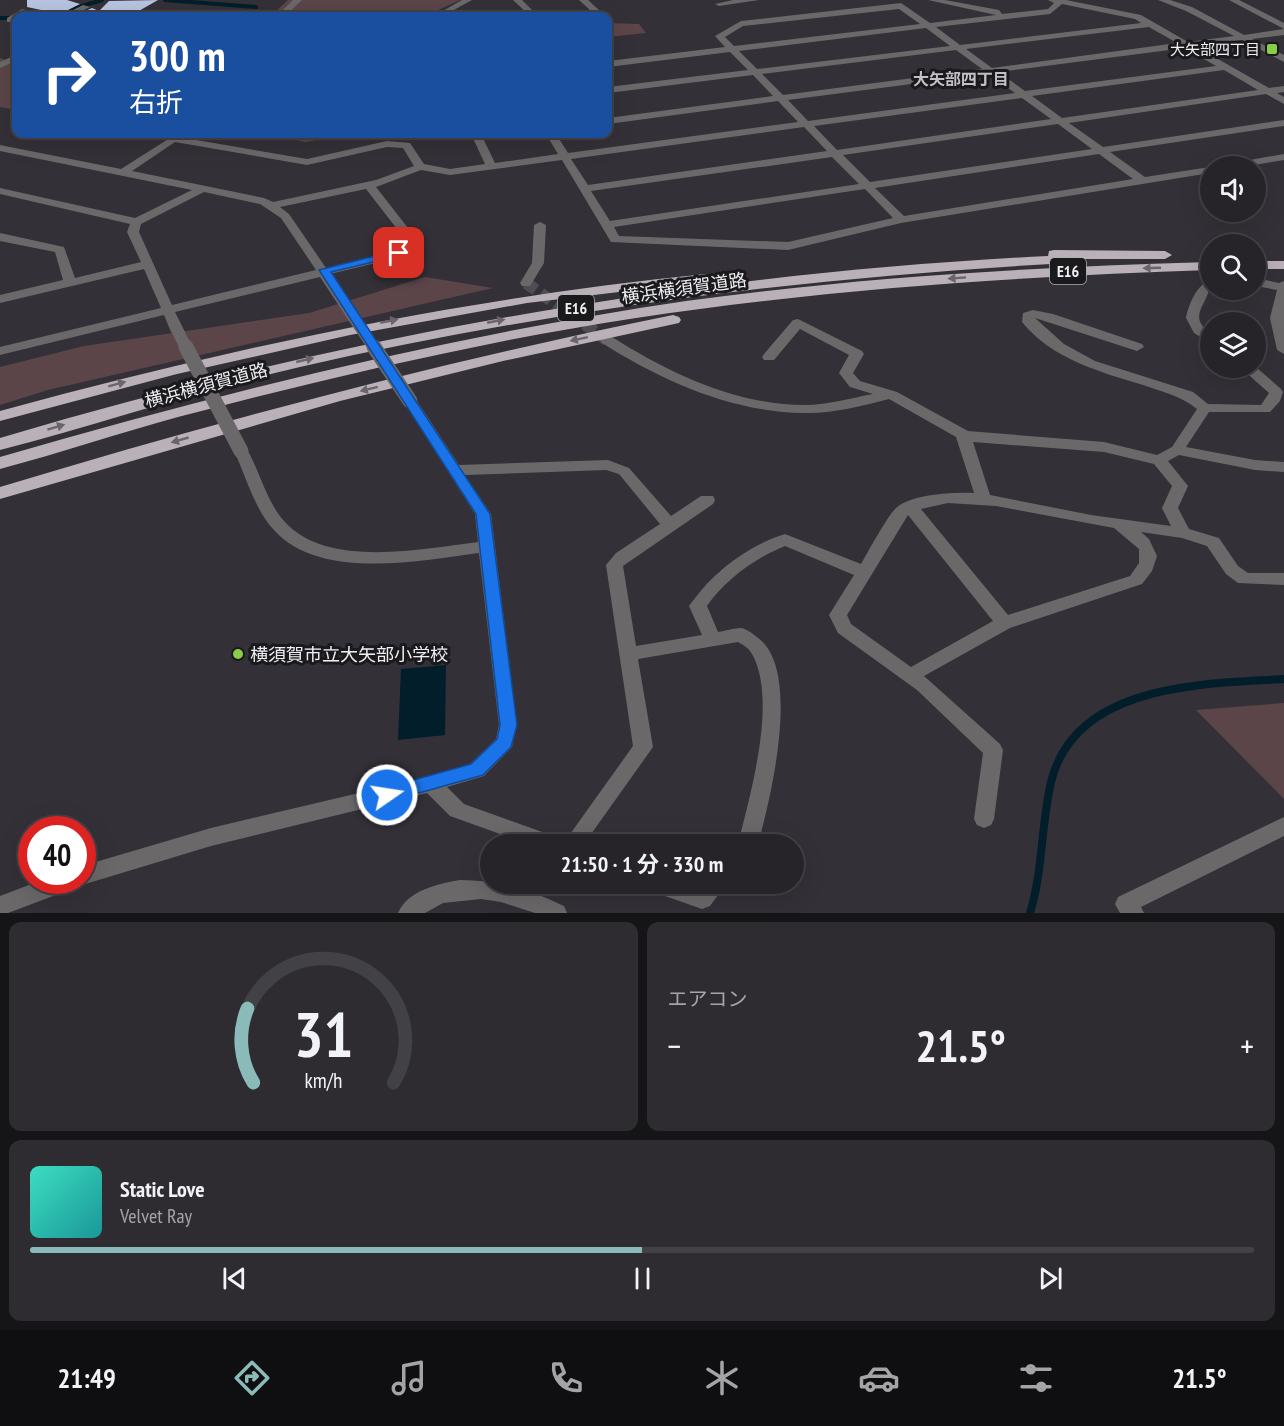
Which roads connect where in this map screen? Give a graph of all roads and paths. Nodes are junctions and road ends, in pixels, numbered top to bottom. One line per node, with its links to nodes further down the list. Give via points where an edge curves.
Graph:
1 (298, 0): 14 (street)
2 (468, 0): 15 (street)
3 (517, 0): 16 (street)
4 (583, 0): 17 (street)
5 (755, 0): 10 (street)
6 (932, 0): 18 (street)
7 (1058, 0): 18 (street, via 1050,11); 19 (street, via 1127,13)
8 (1162, 0): 23 (street, via 1189,9)
9 (1233, 0): 21 (street)
10 (717, 2): 12 (street)
11 (86, 7): 13 (street)
12 (726, 11)
13 (74, 12)
14 (285, 12)
15 (446, 12)
16 (530, 12)
17 (597, 12)
18 (1015, 15): 20 (street)
19 (1151, 24): 24 (street); 25 (street)
20 (928, 25): 25 (street); 26 (street); 26 (street, via 901,6 737,21 719,36)
21 (1284, 26)
22 (1284, 32): 23 (street)
23 (1242, 37): 24 (street); 27 (street)
24 (1187, 44): 29 (street); 30 (street)
25 (958, 47): 30 (street); 31 (street)
26 (732, 50): 28 (street); 31 (street)
27 (1284, 59)
28 (612, 64)
29 (1227, 67): 34 (street); 35 (street)
30 (990, 70): 35 (street); 36 (street)
31 (755, 72): 33 (street); 36 (street)
32 (1284, 89): 34 (street)
33 (612, 90)
34 (1268, 92): 37 (street); 39 (street)
35 (1024, 95): 39 (street); 41 (street)
36 (780, 98): 38 (street); 41 (street)
37 (1284, 101)
38 (612, 120)
39 (1060, 121): 45 (street); 46 (street)
40 (1284, 123): 45 (street)
41 (807, 124): 46 (street); 47 (street)
42 (478, 138): 51 (street)
43 (553, 138): 47 (street)
44 (0, 148): 52 (street)
45 (1100, 150): 54 (street); 56 (street)
46 (836, 154): 56 (street); 58 (street)
47 (565, 157): 51 (street); 58 (street)
48 (1284, 158): 49 (street)
49 (1266, 161)
50 (420, 167): 51 (street, via 450,172); 52 (street, via 406,146 387,144 307,162 173,139); 55 (street)
51 (492, 167)
52 (124, 172): 57 (street)
53 (1200, 172): 54 (street)
54 (1143, 181): 61 (street)
55 (369, 185): 60 (street); 74 (street, via 418,249)
56 (867, 185): 61 (street); 64 (street)
57 (202, 189): 60 (street); 62 (street)
58 (584, 189): 64 (street)
59 (0, 191): 62 (street)
60 (273, 205): 74 (street)
61 (901, 220): 64 (street, via 788,246 615,239)
62 (136, 222): 71 (street, via 134,232)
63 (540, 225): 77 (street, via 538,263)
64 (606, 225)
65 (0, 237): 76 (street, via 60,250)
66 (1284, 253): 69 (highway)
67 (1200, 254): 68 (highway, 横浜横須賀道路 / E16)
68 (1165, 255): 92 (highway, one-way to 68, via 298,340 566,292 987,256); 94 (highway, 横浜横須賀道路 / E16, one-way to 68, via 298,362 437,332 623,300 866,272)
69 (1266, 257)
70 (1266, 261): 72 (highway)
71 (149, 264): 76 (street); 82 (street)
72 (1284, 265)
73 (1200, 266): 75 (highway, 横浜横須賀道路 / E16, one-way to 75)
74 (324, 270): 82 (street); 99 (street, bridge)
75 (926, 280): 97 (highway, 横浜横須賀道路 / E16, via 685,306 449,347 241,395); 100 (highway, one-way to 100, via 748,306 520,352 282,411)
76 (70, 282): 80 (street)
77 (526, 283)
78 (1266, 283): 79 (street)
79 (1283, 286): 86 (street, via 1276,318)
80 (0, 299)
81 (1200, 300): 83 (street, via 1192,313 1192,322)
82 (167, 310): 87 (street); 107 (street, bridge, via 279,526 310,547 341,558)
83 (1200, 333)
84 (607, 340): 90 (street, via 681,379 750,403 803,409)
85 (1137, 347): 91 (street, via 1047,317 1028,316 1029,322 1059,347 1090,364 1188,395)
86 (1284, 350)
87 (0, 351)
88 (769, 357): 90 (street, via 798,323 857,354 846,373 855,384)
89 (1260, 378): 91 (street, via 1276,392 1265,409)
90 (891, 395): 93 (street)
91 (1205, 408): 95 (street)
92 (0, 416)
93 (963, 435): 96 (street, via 1104,447); 101 (street)
94 (0, 444)
95 (1176, 450): 96 (street); 98 (street)
96 (1160, 460): 106 (street, via 1180,486 1170,508)
97 (0, 463)
98 (1284, 467)
99 (455, 470): 105 (street, via 608,465 624,471); 107 (street, via 483,514)
100 (0, 493)
101 (984, 499): 103 (street, via 948,497); 104 (street)
102 (707, 500): 105 (street)
103 (910, 507): 108 (street, via 902,511); 110 (street)
104 (1110, 522): 106 (street); 110 (street, via 1146,545 1150,558 1147,570 1136,580)
105 (670, 525): 112 (street, via 614,565)
106 (1183, 533): 109 (street, via 1213,542 1232,570 1244,579)
107 (485, 547): 114 (street, via 508,725 505,742 477,770)
108 (864, 572): 111 (street, via 785,540 768,545 706,592 698,606); 113 (street, via 838,615 844,628)
109 (1284, 579)
110 (1004, 623): 113 (street)
111 (713, 640): 112 (street); 119 (street, via 741,635 759,648 769,681 772,717 764,780)
112 (627, 654): 118 (street, via 643,747)
113 (910, 676): 115 (street, via 993,750)
114 (431, 784): 117 (street, via 457,810); 120 (street, via 211,837)
115 (984, 819)
116 (1284, 826): 125 (street, via 1126,904)
117 (524, 834)
118 (580, 834)
119 (750, 834)
120 (96, 872)
121 (32, 894): 122 (street)
122 (0, 906)
123 (409, 913): 124 (street, via 432,895 456,891 506,892)
124 (556, 913)
125 (1133, 913)

